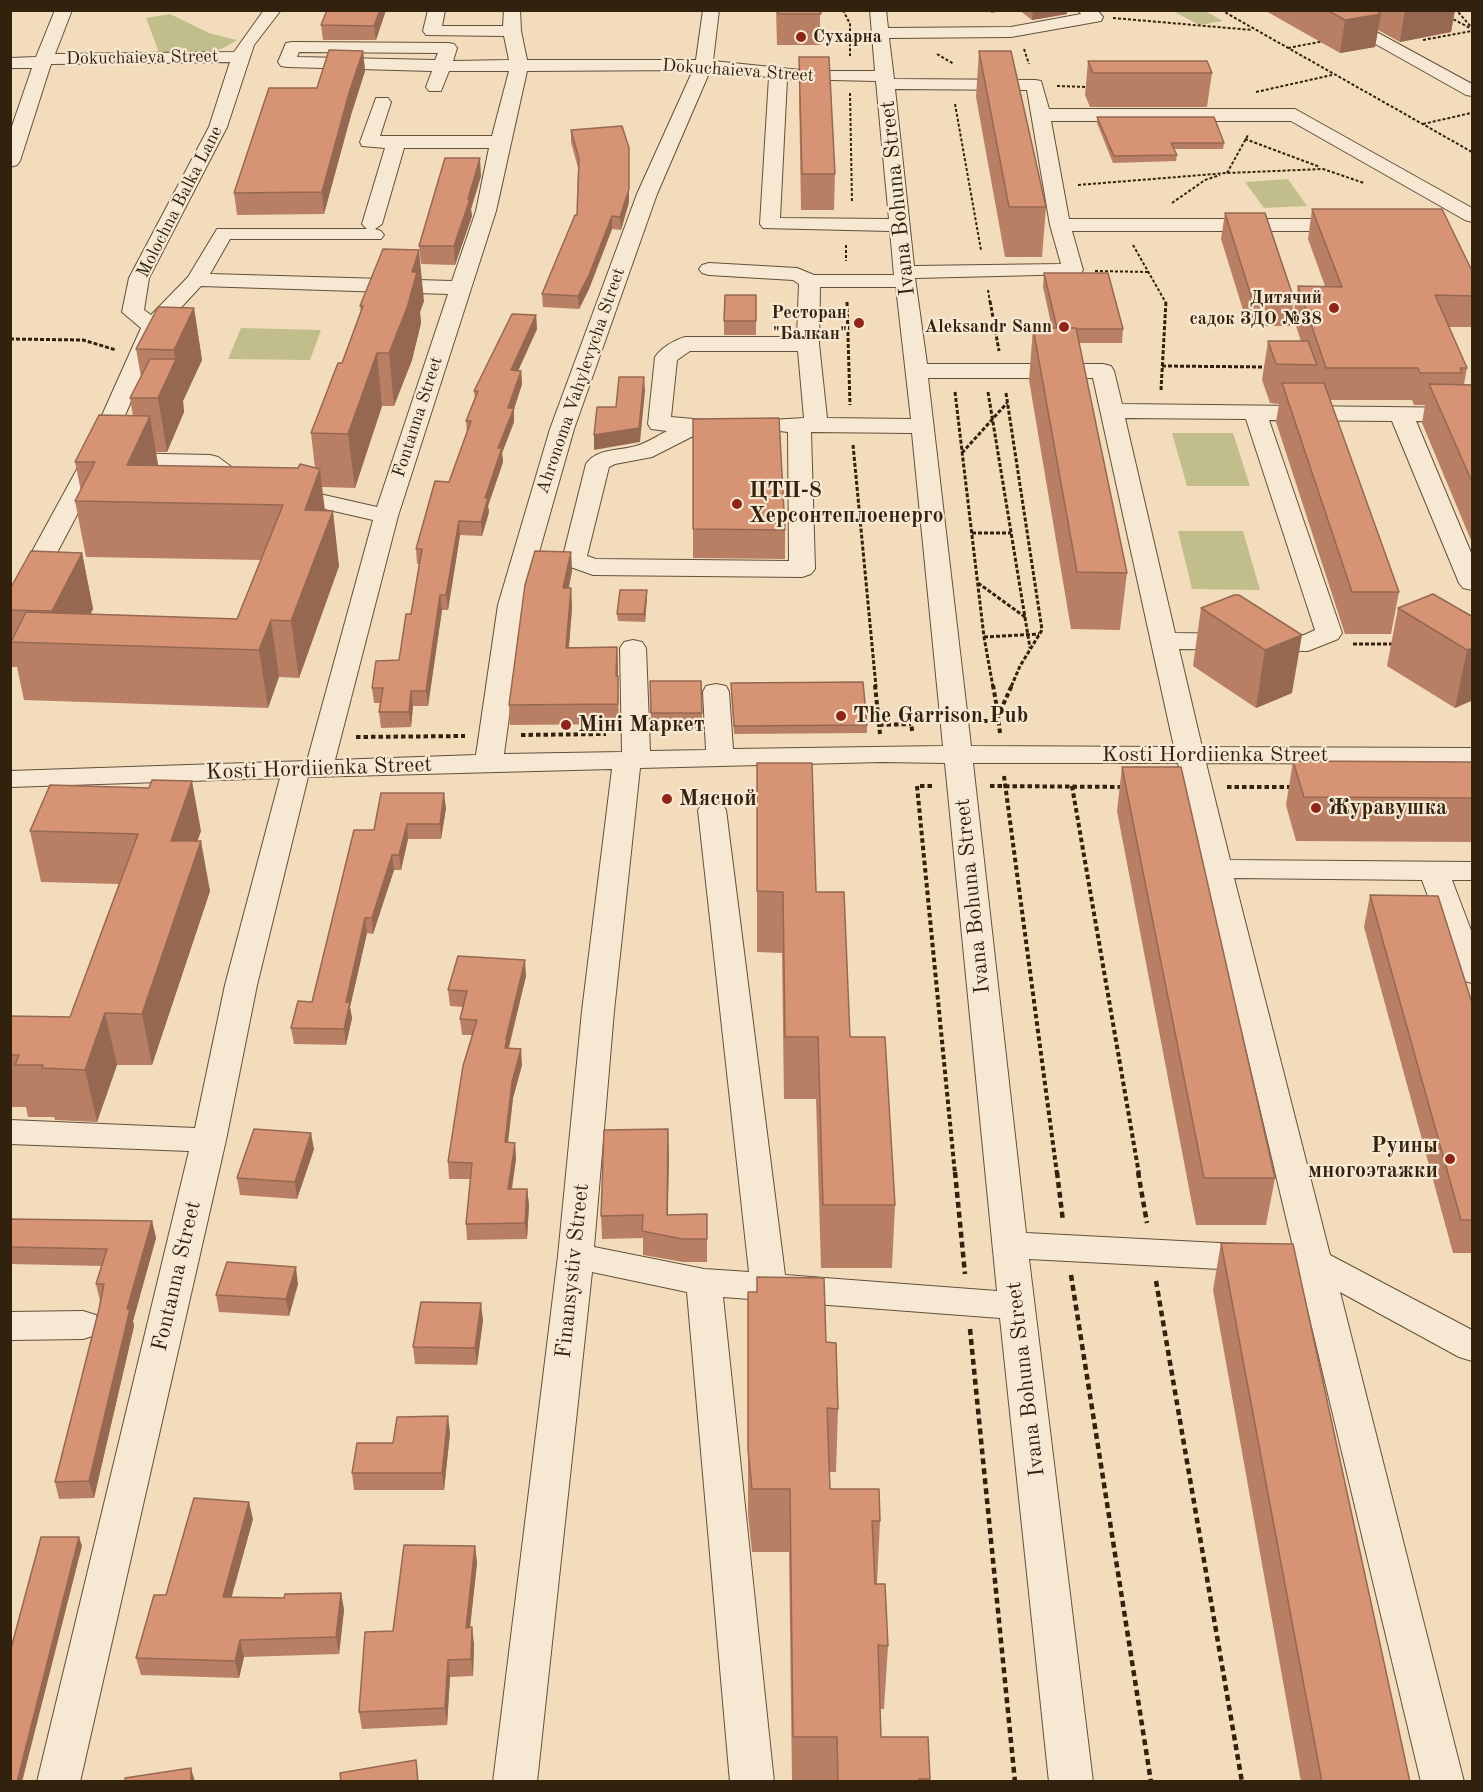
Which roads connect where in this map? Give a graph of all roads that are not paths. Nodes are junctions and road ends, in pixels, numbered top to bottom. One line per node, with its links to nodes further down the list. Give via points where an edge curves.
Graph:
1 (64, 10): 14 (street)
2 (273, 10): 13 (street, Molochna Balka Lane)
3 (437, 10): 9 (street, via 432,31)
4 (512, 10): 9 (street)
5 (711, 10): 16 (street, Ahronoma Vahylevycha Street)
6 (878, 10): 11 (street, Ivana Bohuna Street)
7 (1323, 10): 22 (street)
8 (1090, 14): 10 (street)
9 (512, 32): 18 (street)
10 (1011, 32): 11 (street); 12 (street)
11 (879, 33): 20 (street, Ivana Bohuna Street)
12 (1055, 42)
13 (240, 57): 14 (street, Dokuchaieva Street); 39 (street, Molochna Balka Lane, via 218,127 139,278 133,312)
14 (43, 61): 15 (street, Dokuchaieva Street); 27 (street)
15 (10, 63)
16 (704, 65): 18 (street, Dokuchaieva Street); 19 (street, Dokuchaieva Street); 59 (street, Ahronoma Vahylevycha Street, via 647,194 562,429 511,605)
17 (442, 66): 17 (street, Dokuchaieva Street, via 448,48 292,47 287,62); 18 (street, Dokuchaieva Street); 21 (street)
18 (519, 66): 26 (street, Fontanna Street)
19 (778, 74): 20 (street, Dokuchaieva Street); 29 (street, via 770,224)
20 (885, 80): 24 (street, Dokuchaieva Street, via 1035,85); 29 (street, Ivana Bohuna Street)
21 (435, 87)
22 (1473, 91)
23 (382, 102): 25 (street, via 369,142)
24 (1039, 115): 28 (street, via 1294,115); 30 (street)
25 (396, 142): 26 (street); 36 (street, via 373,229 224,233)
26 (500, 142): 38 (street, Fontanna Street, via 486,211)
27 (10, 161)
28 (1473, 216)
29 (900, 225): 35 (street, Ivana Bohuna Street)
30 (1060, 225): 31 (street); 35 (street, via 1072,270)
31 (1366, 225)
32 (1449, 225): 33 (street)
33 (1473, 225)
34 (709, 269): 37 (street, via 797,273)
35 (905, 276): 37 (street); 41 (street, Ivana Bohuna Street)
36 (196, 280): 38 (street); 39 (street)
37 (810, 281): 40 (street)
38 (461, 288): 50 (street, Fontanna Street)
39 (152, 326): 49 (street)
40 (808, 344): 47 (street); 47 (street, via 685,344 666,357 659,424 708,425 644,452 608,458 598,464 574,560 593,567 802,569)
41 (916, 371): 42 (street, via 1103,371); 48 (street, Ivana Bohuna Street)
42 (1112, 411): 43 (street); 53 (street)
43 (1255, 412): 44 (street); 53 (street, via 1329,633 1308,644)
44 (1401, 414): 45 (street); 51 (street)
45 (1473, 415)
46 (753, 425): 47 (street)
47 (807, 426): 48 (street)
48 (923, 426): 61 (street, Ivana Bohuna Street)
49 (94, 460): 50 (street, via 210,462 237,482); 52 (street)
50 (386, 516): 60 (street, Fontanna Street)
51 (1473, 583)
52 (10, 617)
53 (1164, 641): 62 (street)
54 (633, 648): 58 (street, Finansystiv Street)
55 (716, 692): 57 (street)
56 (1473, 756): 62 (street, Kosti Hordiienka Street)
57 (720, 759): 58 (street, Kosti Hordiienka Street); 61 (street, Kosti Hordiienka Street, via 882,754)
58 (631, 760): 59 (street, Kosti Hordiienka Street); 72 (street, Finansystiv Street, via 598,1011)
59 (489, 762): 60 (street, Kosti Hordiienka Street)
60 (307, 769): 63 (street, Kosti Hordiienka Street); 70 (street, Fontanna Street, via 241,985)
61 (959, 770): 62 (street, Kosti Hordiienka Street); 71 (street, Ivana Bohuna Street)
62 (1193, 771): 65 (street)
63 (10, 779)
64 (712, 810): 75 (street)
65 (1218, 869): 66 (street); 73 (street)
66 (1434, 871): 67 (street); 68 (street)
67 (1473, 871)
68 (1473, 974)
69 (10, 1132): 70 (street)
70 (209, 1140): 80 (street, Fontanna Street)
71 (1010, 1245): 73 (street); 76 (street, Ivana Bohuna Street)
72 (576, 1256): 74 (street); 81 (street, Finansystiv Street)
73 (1314, 1262): 79 (street); 84 (street)
74 (704, 1281): 75 (street); 82 (street)
75 (769, 1287): 76 (street)
76 (1018, 1306): 83 (street, Ivana Bohuna Street)
77 (83, 1325): 78 (street)
78 (10, 1326)
79 (1473, 1347)
80 (58, 1782)
81 (515, 1782)
82 (752, 1782)
83 (1071, 1782)
84 (1443, 1782)

